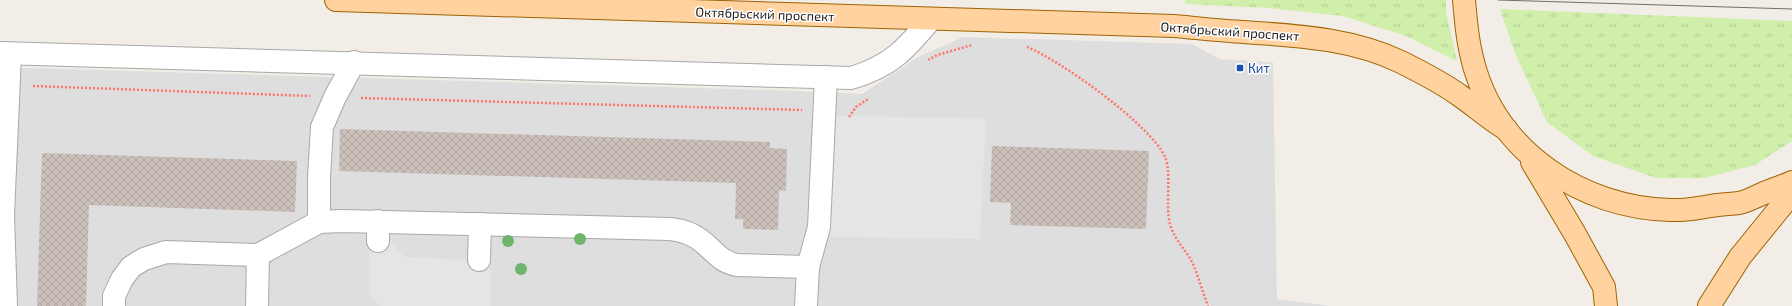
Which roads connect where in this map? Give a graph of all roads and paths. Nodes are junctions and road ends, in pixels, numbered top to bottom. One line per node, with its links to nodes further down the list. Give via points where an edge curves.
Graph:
1 (336, 0): 3 (main road, Октябрьский проспект)
2 (1464, 0): 15 (main road, via 1466,29 1475,70 1493,110)
3 (931, 19): 9 (street, via 910,44 884,65 851,78); 15 (main road, Октябрьский проспект, via 1174,26 1288,34 1332,40 1368,48 1434,79)
4 (978, 43): 8 (path, via 937,54)
5 (1022, 45): 29 (path, via 1047,56 1097,90 1157,142 1166,159 1169,223 1191,261)
6 (5, 53): 7 (street); 10 (street)
7 (354, 62): 9 (street); 12 (street)
8 (924, 62)
9 (826, 77): 13 (street)
10 (10, 85): 12 (path); 19 (street)
11 (874, 95): 14 (path, via 856,107)
12 (334, 97): 13 (path); 20 (street, via 322,127)
13 (824, 110): 24 (street, via 820,227)
14 (848, 118)
15 (1506, 129): 16 (main road)
16 (1524, 149): 17 (main road, via 1546,169 1594,196 1619,204 1651,209 1689,209 1739,203); 30 (main road, via 1604,287)
17 (1792, 182)
18 (1792, 193): 31 (main road, via 1740,257)
19 (2, 215): 25 (street)
20 (319, 222): 21 (street, via 378,231); 22 (street)
21 (480, 224): 23 (street); 24 (street, via 680,230 704,243 728,263)
22 (258, 255): 26 (street, via 166,252 144,259 131,267 122,279 114,296); 27 (street)
23 (479, 260)
24 (808, 267): 28 (street)
25 (6, 306)
26 (114, 306)
27 (257, 306)
28 (806, 306)
29 (1208, 306)
30 (1606, 306)
31 (1708, 306)

